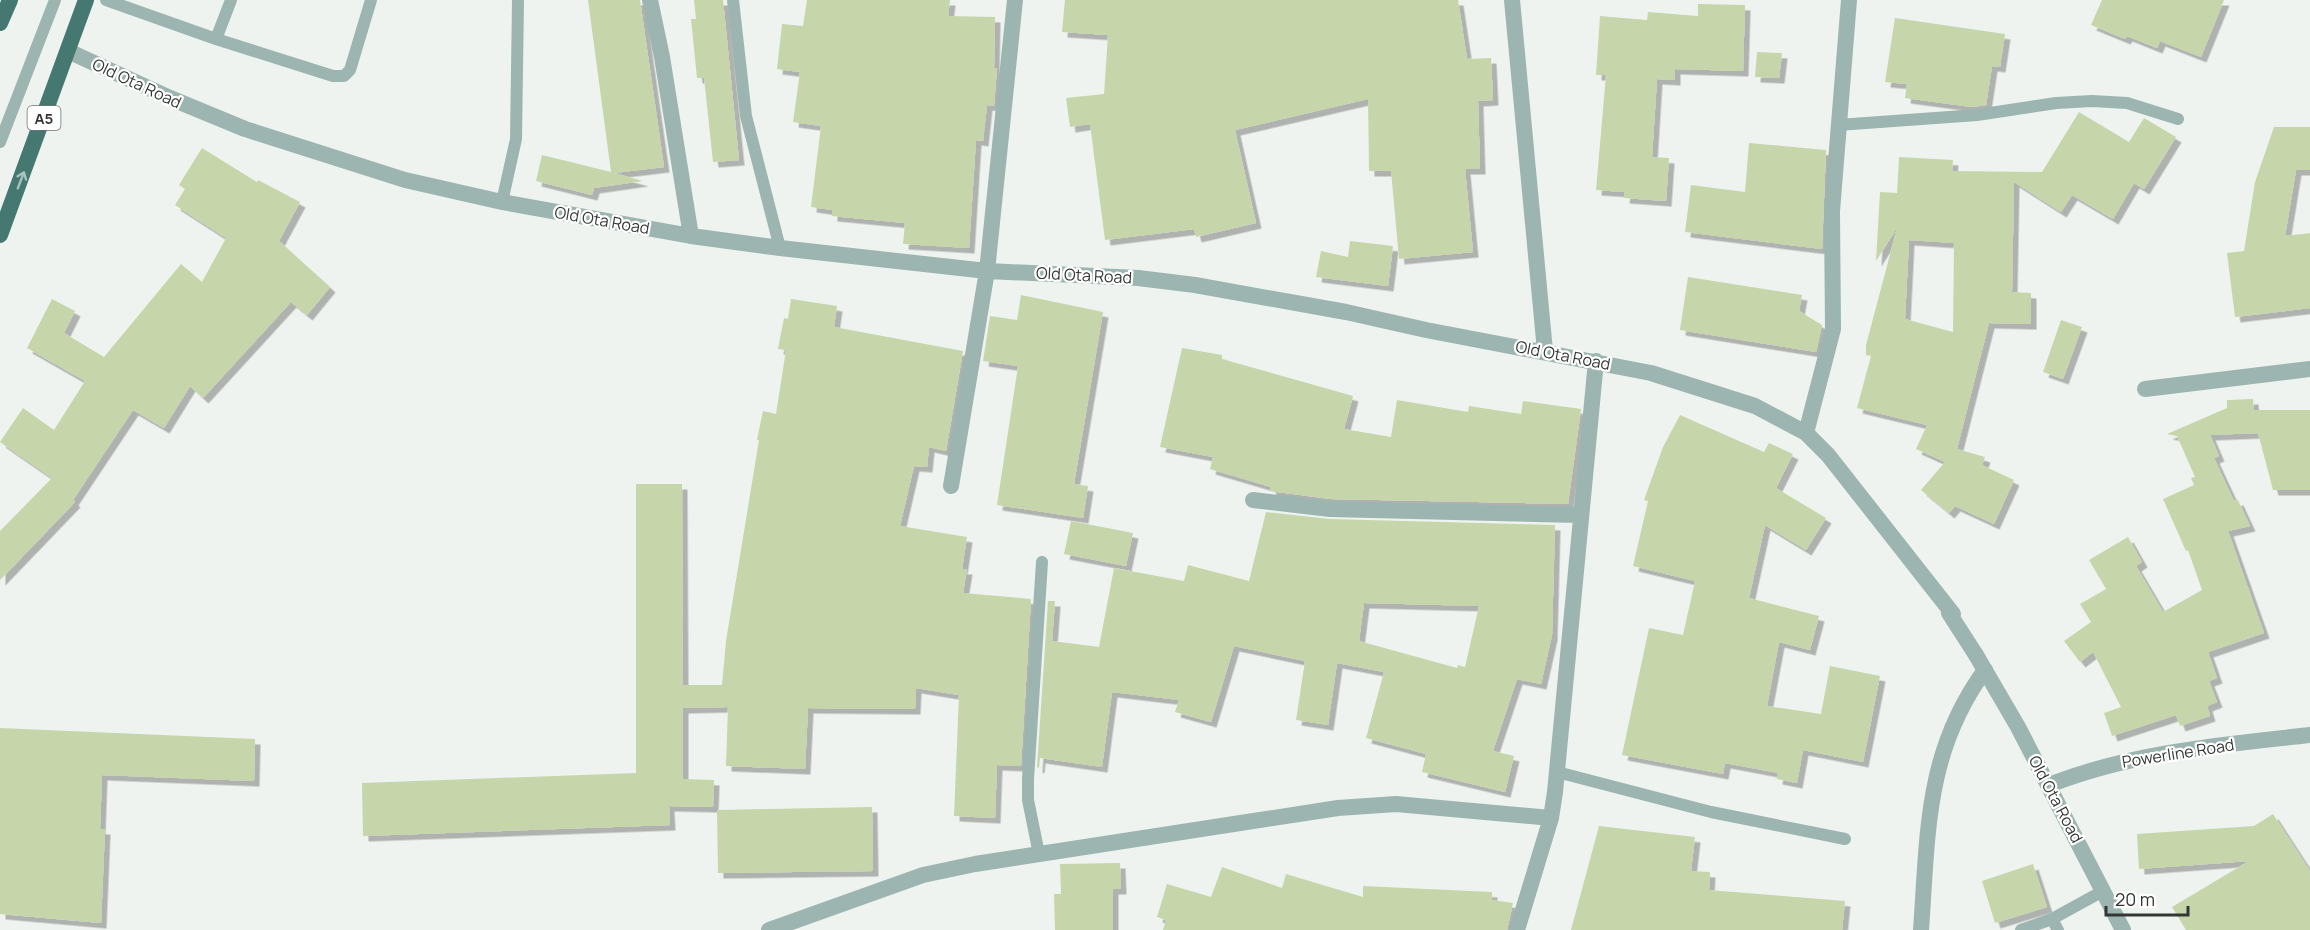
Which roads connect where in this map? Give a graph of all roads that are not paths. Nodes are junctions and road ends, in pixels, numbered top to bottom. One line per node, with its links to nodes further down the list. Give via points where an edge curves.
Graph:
1 (10, 0): 13 (highway)
2 (55, 0): 18 (lane)
3 (86, 0): 15 (highway, A5)
4 (106, 0): 14 (lane)
5 (231, 0): 14 (lane)
6 (371, 0): 14 (lane, via 350,70 344,76 333,76)
7 (518, 0): 19 (lane, via 516,139)
8 (650, 0): 21 (street)
9 (733, 0): 22 (lane, via 746,116)
10 (1015, 0): 23 (street)
11 (1512, 0): 24 (street)
12 (1849, 0): 17 (street)
13 (0, 23)
14 (216, 39)
15 (68, 51): 19 (street, Old Ota Road, via 245,129 405,180); 20 (highway, A5, one-way to 15)
16 (2178, 118): 17 (lane, via 2127,103 2092,101 1977,115)
17 (1838, 125): 28 (street, via 1832,211 1833,329)
18 (0, 142)
19 (502, 202): 21 (street, Old Ota Road)
20 (0, 235)
21 (691, 236): 22 (street, Old Ota Road)
22 (780, 248): 23 (street, Old Ota Road)
23 (987, 271): 24 (street, Old Ota Road, via 1138,278 1195,285); 29 (street)
24 (1545, 351): 25 (street, Old Ota Road)
25 (1596, 361): 28 (street, Old Ota Road, via 1707,388 1755,406); 31 (street)
26 (2310, 369): 27 (street)
27 (2145, 389)
28 (1806, 433): 33 (street, Old Ota Road, via 1828,455 1953,614 1949,613)
29 (951, 486)
30 (1253, 500): 31 (street, via 1330,509)
31 (1580, 515): 35 (street)
32 (1042, 562): 39 (lane, via 1028,778 1028,800)
33 (1985, 670): 36 (street, Old Ota Road); 44 (street, via 1964,698 1948,733 1934,781)
34 (2310, 735): 36 (street, Powerline Road, via 2122,760)
35 (1557, 772): 37 (street); 38 (lane, via 1711,812)
36 (2049, 785): 40 (street, Old Ota Road)
37 (1551, 818): 39 (street, via 1396,804 1338,808); 43 (street)
38 (1845, 839)
39 (1039, 854): 42 (street, via 923,875)
40 (2103, 891): 41 (lane); 46 (street, Old Ota Road)
41 (2055, 924): 45 (lane)
42 (769, 930)
43 (1517, 930)
44 (1921, 930)
45 (2020, 930)
46 (2123, 930)

